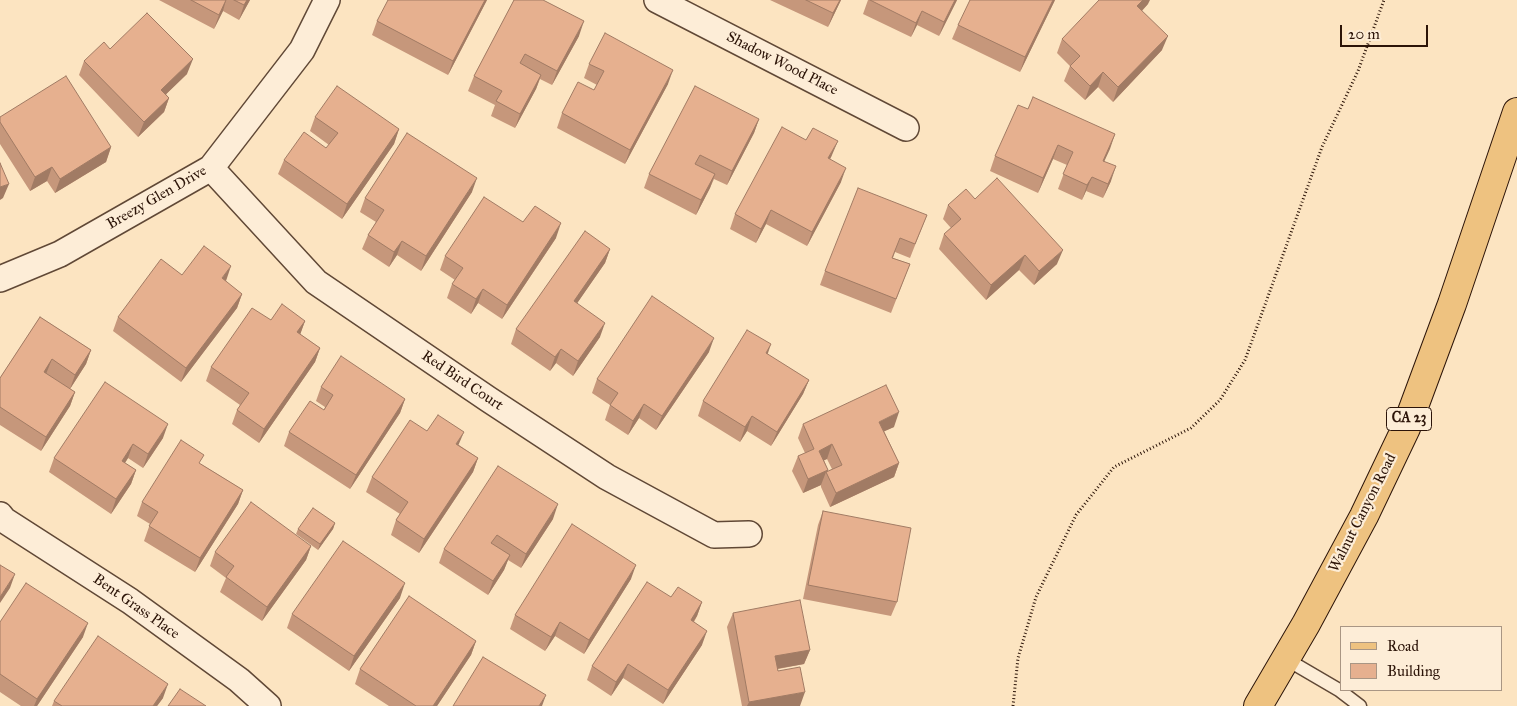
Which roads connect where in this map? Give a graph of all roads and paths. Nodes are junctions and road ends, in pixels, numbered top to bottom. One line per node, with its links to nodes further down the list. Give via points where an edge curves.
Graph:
1 (327, 0): 6 (street, Breezy Glen Drive, via 302,50)
2 (657, 0): 5 (street, Shadow Wood Place)
3 (1384, 0): 14 (path, via 1358,71 1322,147 1245,360 1220,400 1190,428 1114,467 1076,515 1036,596 1018,658)
4 (1517, 112): 10 (main road, Walnut Canyon Road / CA 23, via 1406,428 1364,516)
5 (906, 128)
6 (211, 168): 7 (street, Breezy Glen Drive, via 60,254); 9 (street, Red Bird Court, via 316,282 607,477 714,535)
7 (0, 279)
8 (0, 515): 13 (street, Bent Grass Place, via 130,601 238,680)
9 (749, 534)
10 (1286, 659): 11 (lane); 15 (main road, Walnut Canyon Road / CA 23)
11 (1340, 691)
12 (1340, 691): 16 (lane)
13 (268, 706)
14 (1013, 706)
15 (1258, 706)
16 (1360, 706)

